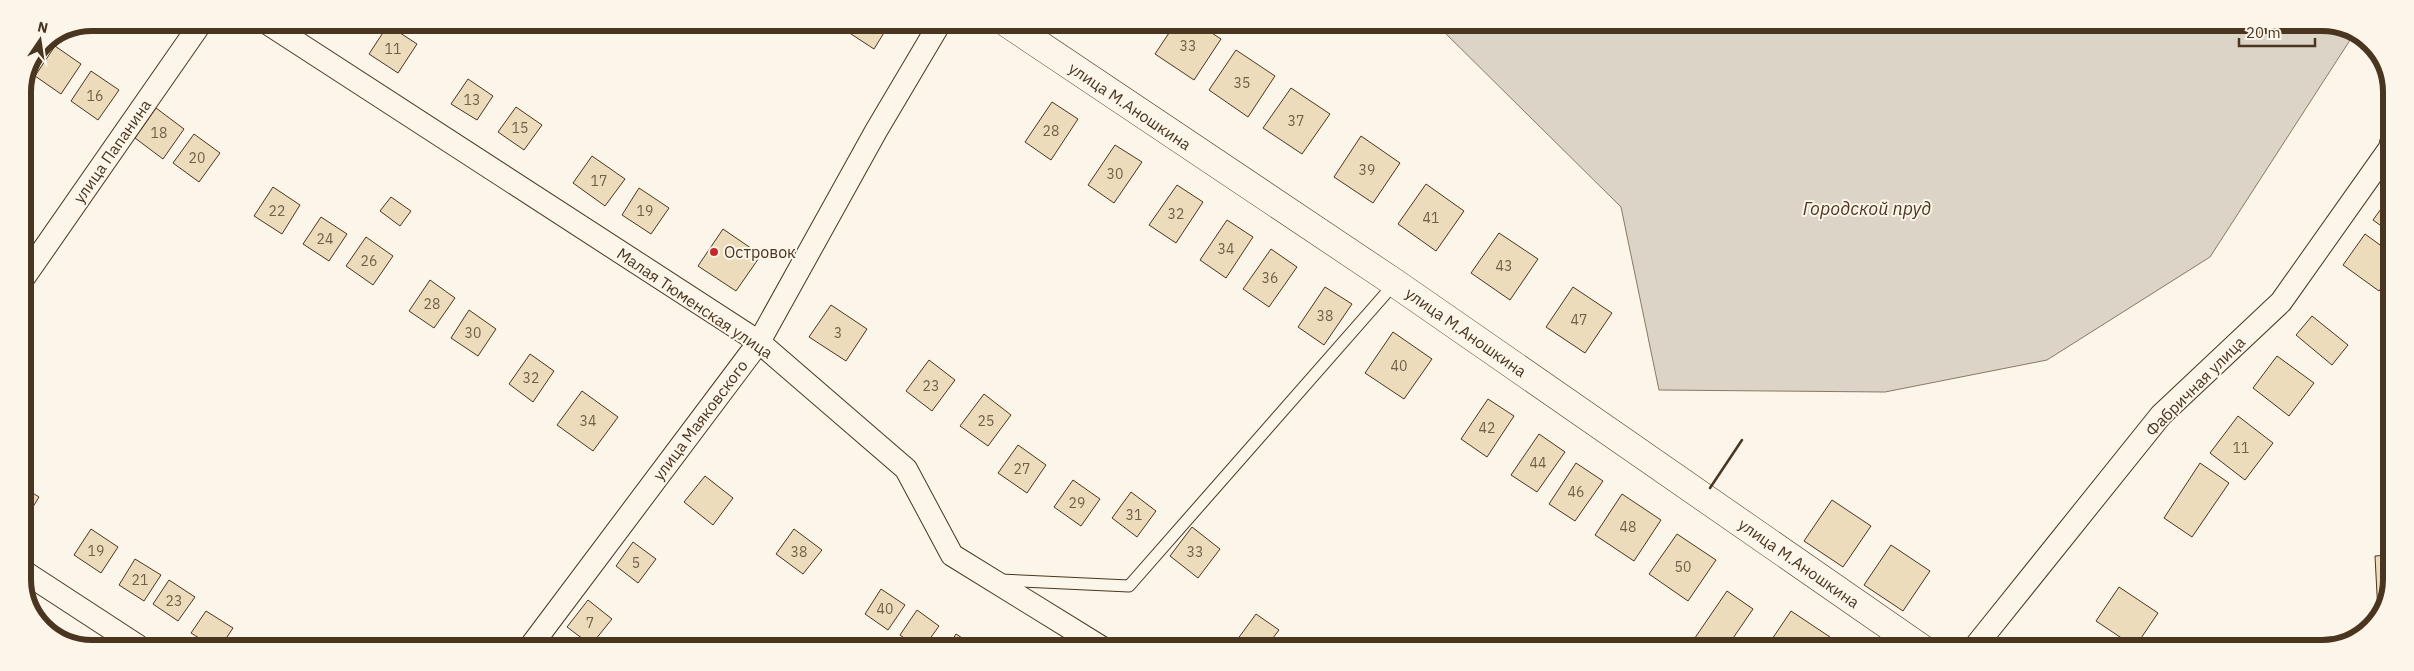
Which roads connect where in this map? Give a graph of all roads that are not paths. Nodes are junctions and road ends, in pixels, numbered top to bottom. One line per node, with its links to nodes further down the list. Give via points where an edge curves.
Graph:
1 (195, 31): 6 (street, улица Папанина)
2 (279, 31): 8 (street, Малая Тюменская улица)
3 (935, 31): 8 (street, улица Маяковского)
4 (1018, 31): 7 (street, улица М.Аношкина)
5 (2383, 158): 15 (street, Фабричная улица, via 2282,302 2161,415)
6 (31, 267)
7 (1395, 283): 10 (lane, via 1129,586); 14 (street, улица М.Аношкина)
8 (759, 342): 10 (street, Малая Тюменская улица, via 906,469 952,555); 12 (street, улица Маяковского)
9 (31, 576): 11 (street)
10 (992, 579): 13 (street, Малая Тюменская улица)
11 (129, 640)
12 (535, 640)
13 (1090, 640)
14 (1909, 640)
15 (1980, 640)

